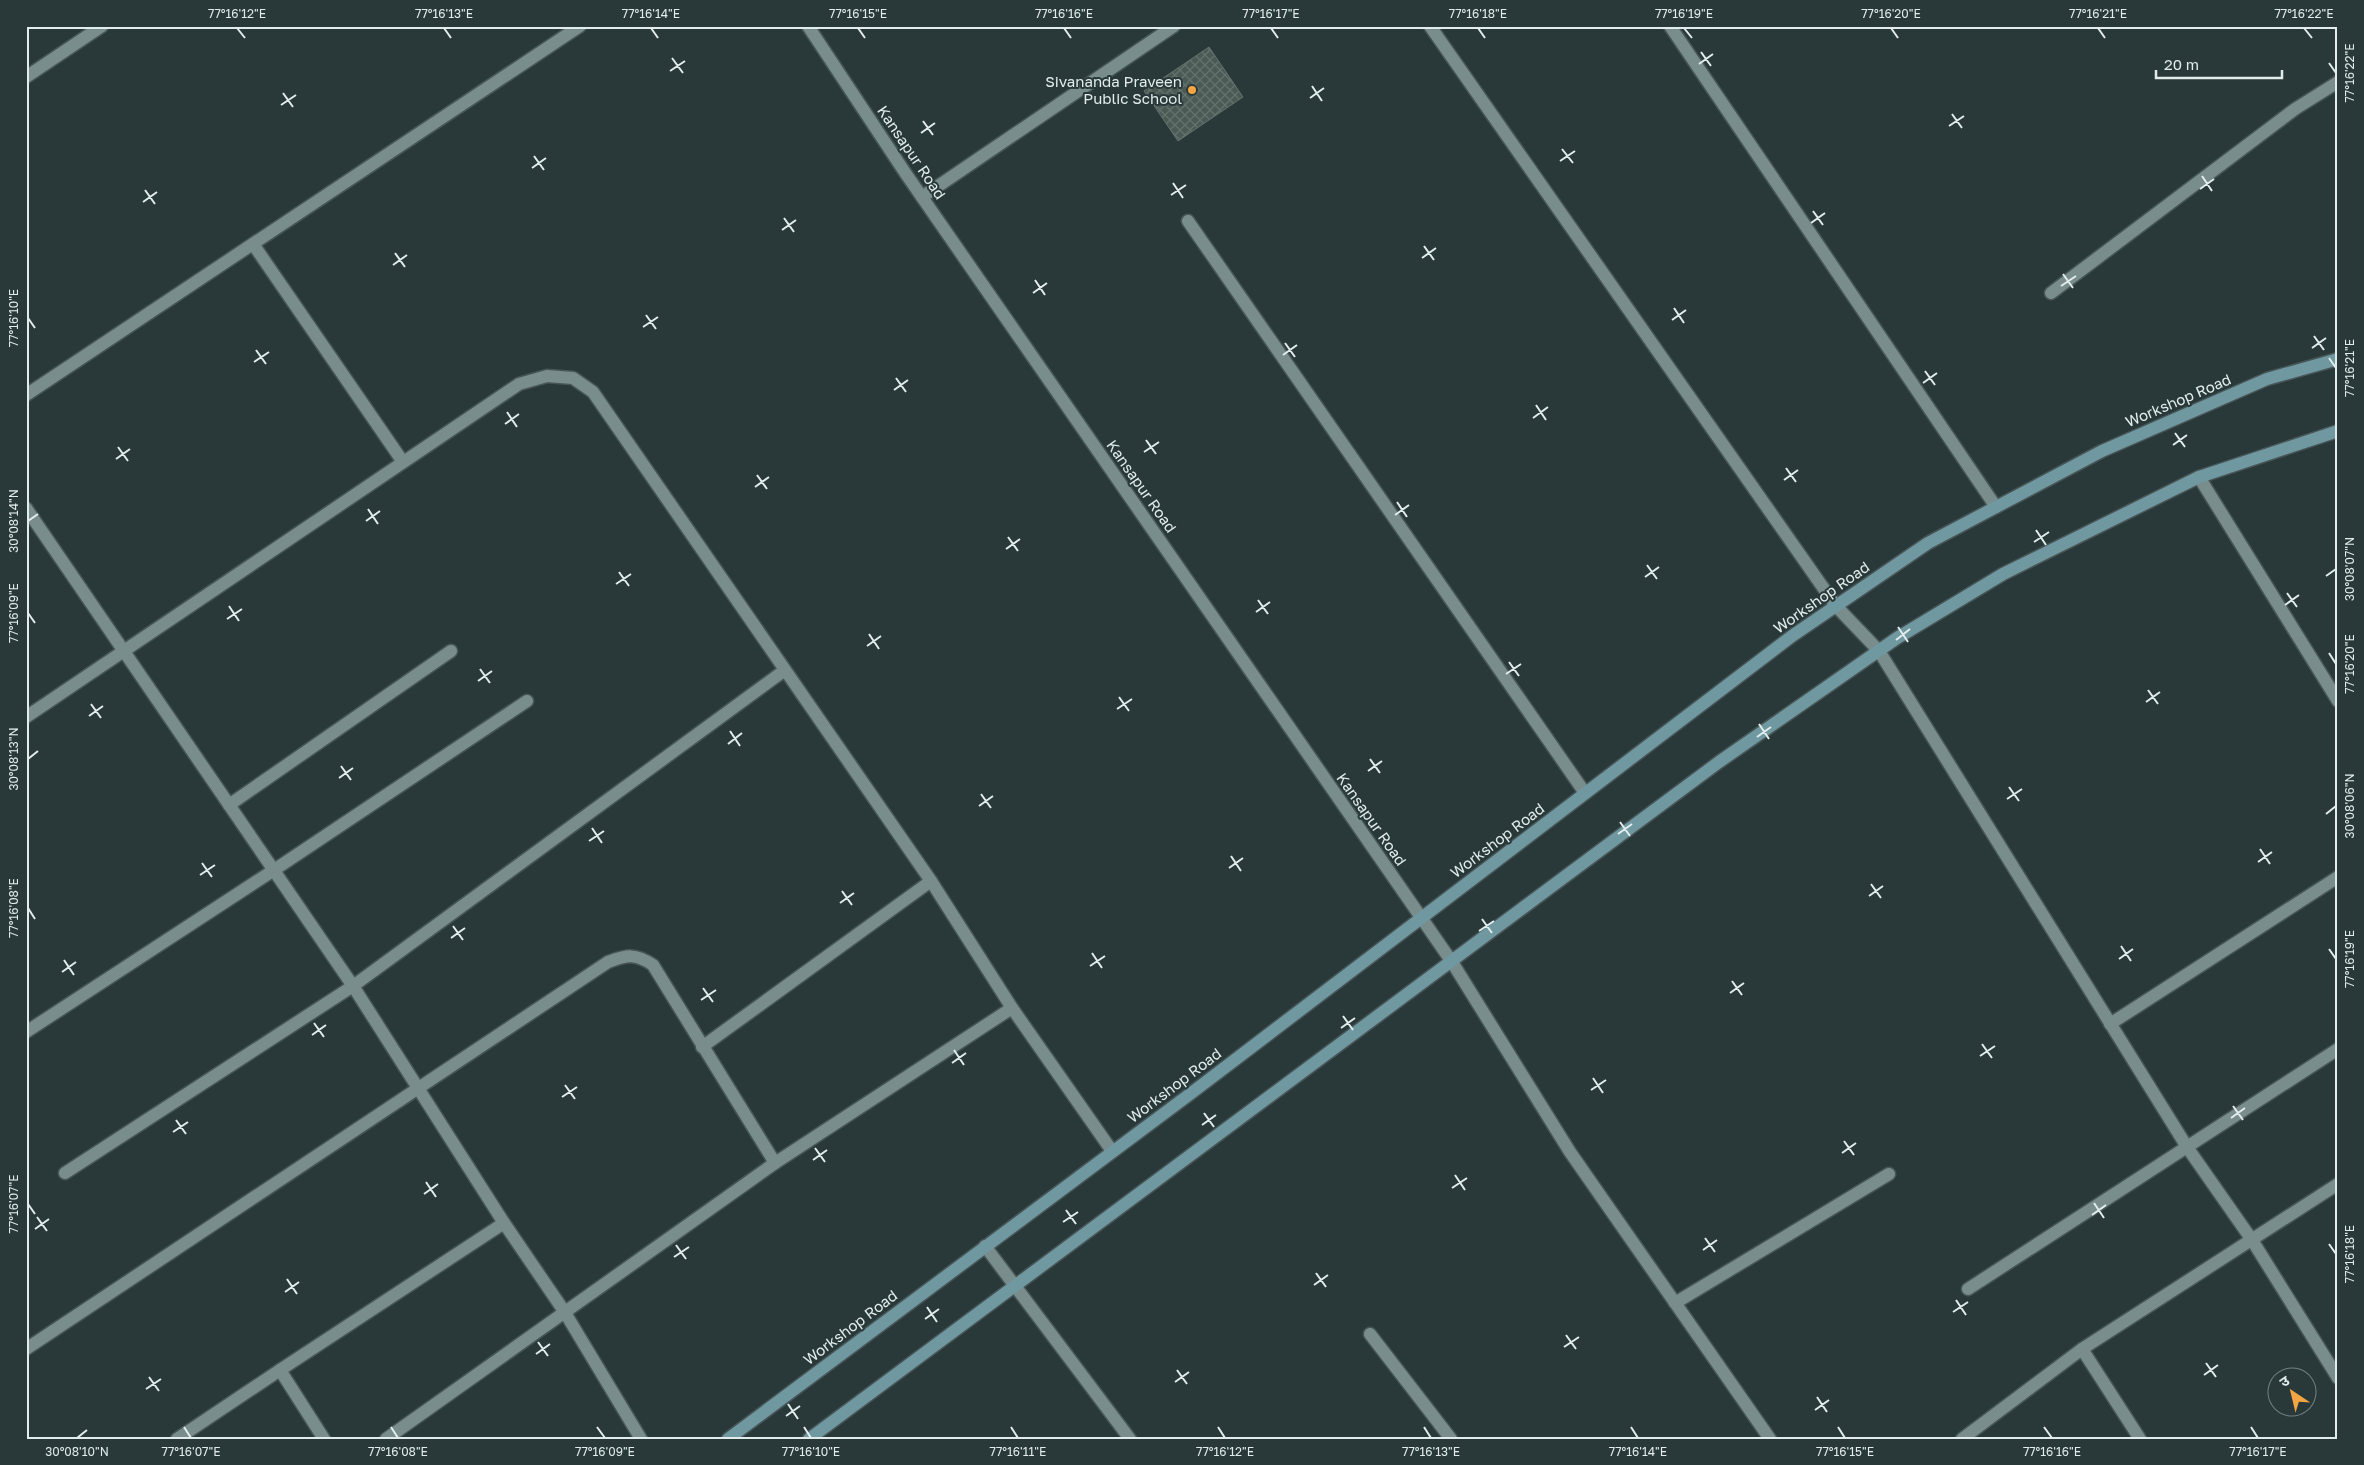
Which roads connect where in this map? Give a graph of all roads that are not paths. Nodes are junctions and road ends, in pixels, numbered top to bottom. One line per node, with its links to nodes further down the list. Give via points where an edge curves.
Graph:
1 (102, 26): 7 (street)
2 (580, 26): 11 (street)
3 (808, 26): 9 (street, Kansapur Road)
4 (1174, 26): 9 (street)
5 (1430, 26): 20 (street)
6 (1670, 26): 19 (street)
7 (26, 77)
8 (2338, 82): 12 (street, via 2295,108)
9 (922, 197): 33 (street, Kansapur Road)
10 (1188, 221): 28 (street)
11 (253, 244): 14 (street); 16 (street)
12 (2050, 293)
13 (2338, 358): 19 (main road, Workshop Road, via 2267,379 2102,451)
14 (26, 395)
15 (2338, 431): 17 (main road)
16 (404, 462): 21 (street); 24 (street, via 518,384 547,376 573,378 593,392)
17 (2199, 477): 22 (main road, via 2003,574); 26 (street)
18 (26, 508): 21 (street)
19 (1996, 508): 20 (main road, Workshop Road, via 1928,543)
20 (1836, 606): 22 (street); 28 (main road, Workshop Road)
21 (124, 651): 27 (street); 29 (street)
22 (1879, 651): 34 (main road, via 1720,762); 37 (street)
23 (451, 652): 29 (street)
24 (786, 670): 32 (street); 35 (street)
25 (527, 701): 30 (street)
26 (2338, 701)
27 (26, 716)
28 (1585, 793): 33 (main road, Workshop Road)
29 (229, 805): 30 (street)
30 (274, 870): 35 (street); 38 (street)
31 (2338, 877): 37 (street)
32 (931, 881): 36 (street); 39 (street)
33 (1421, 918): 34 (street, Kansapur Road); 43 (main road, Workshop Road)
34 (1452, 962): 51 (main road); 53 (street, Kansapur Road, via 1570,1152)
35 (353, 986): 41 (street); 45 (street)
36 (1012, 1008): 43 (street); 44 (street)
37 (2110, 1024): 42 (street)
38 (26, 1032)
39 (702, 1048): 41 (street, via 653,965 641,957 625,956 608,962); 44 (street)
40 (2338, 1049): 42 (street)
41 (420, 1088): 48 (street); 56 (street)
42 (2187, 1147): 49 (street); 52 (street)
43 (1112, 1151): 50 (main road, Workshop Road)
44 (775, 1163): 54 (street)
45 (65, 1172)
46 (1890, 1174): 53 (street)
47 (2338, 1184): 49 (street)
48 (504, 1223): 54 (street); 58 (street)
49 (2252, 1240): 57 (street); 59 (street)
50 (986, 1246): 51 (street); 64 (main road, Workshop Road)
51 (1016, 1285): 65 (main road); 66 (street)
52 (1968, 1289)
53 (1675, 1303): 68 (street, Kansapur Road)
54 (564, 1311): 62 (street); 63 (street)
55 (1370, 1334): 67 (street)
56 (26, 1349)
57 (2082, 1349): 69 (street); 70 (street)
58 (280, 1370): 60 (street); 61 (street)
59 (2338, 1378)
60 (176, 1439)
61 (324, 1439)
62 (386, 1439)
63 (641, 1439)
64 (728, 1439)
65 (809, 1439)
66 (1130, 1439)
67 (1451, 1439)
68 (1770, 1439)
69 (1962, 1439)
70 (2140, 1439)

